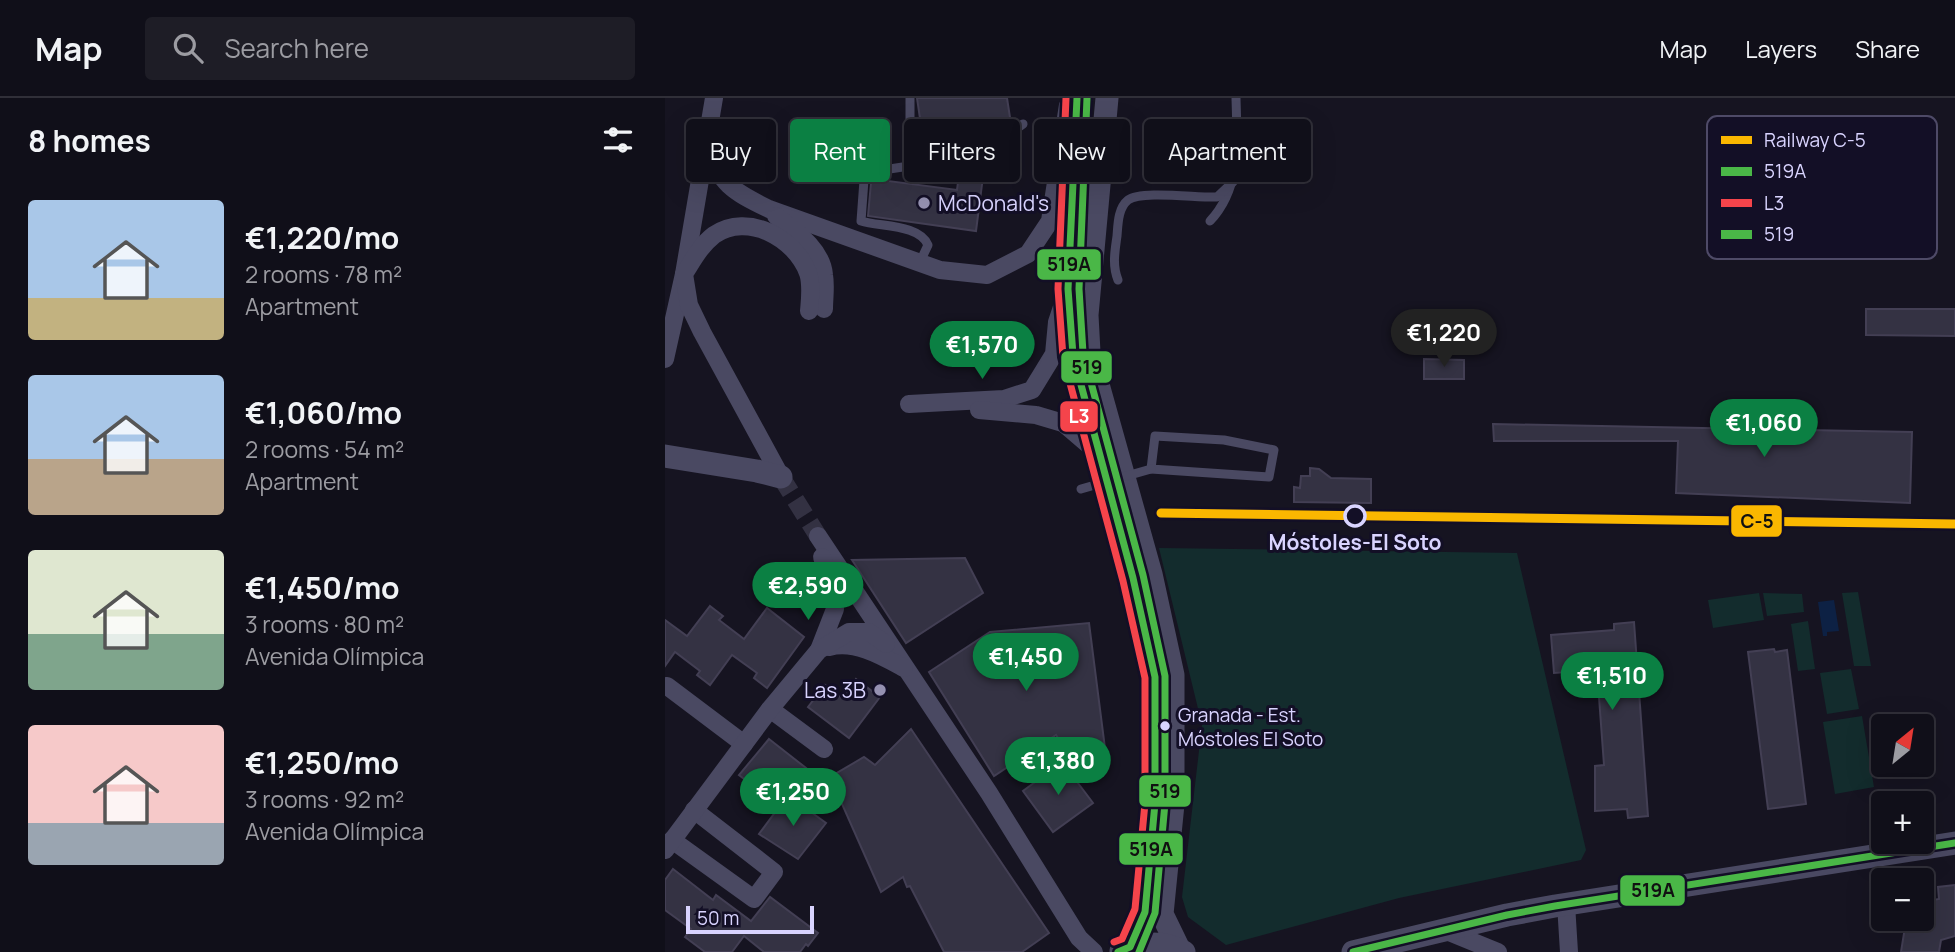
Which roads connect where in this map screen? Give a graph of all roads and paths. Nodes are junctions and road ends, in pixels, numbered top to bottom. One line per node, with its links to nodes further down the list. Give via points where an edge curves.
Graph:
1 (714, 98): 8 (street)
2 (729, 98): 8 (street)
3 (909, 98): 10 (lane, via 910,132 922,146 1012,132)
4 (1069, 98): 17 (street, via 1050,221 1028,254 987,275 940,270)
5 (1077, 98): 20 (street)
6 (1107, 98): 43 (street, via 1087,315 1089,352 1151,574 1173,675 1173,804 1162,914)
7 (1235, 98): 9 (lane)
8 (711, 119)
9 (1236, 119)
10 (1023, 124)
11 (904, 167): 17 (lane, via 870,172 864,180 861,220 925,238 928,245)
12 (700, 182): 18 (street)
13 (726, 182): 15 (street)
14 (1233, 182): 16 (lane); 19 (lane, via 1217,197 1149,196 1127,201 1119,216 1114,266)
15 (769, 209): 17 (street); 18 (street, via 810,245 821,263 824,274 817,310 809,274 791,246 753,227 717,233)
16 (1210, 221)
17 (921, 262)
18 (684, 274): 21 (street); 25 (street, via 689,305)
19 (1118, 280)
20 (1068, 289): 22 (street, via 1073,355); 22 (street, via 1057,322 1054,354 1032,390 1004,399 909,404 1036,415 1063,423)
21 (665, 359)
22 (1098, 453): 42 (street, via 1155,677 1155,803 1145,912)
23 (665, 456): 25 (street)
24 (1151, 469): 24 (lane, via 1155,436 1224,440 1273,450 1269,477); 26 (lane, bridge)
25 (781, 477)
26 (1081, 489)
27 (835, 609): 28 (street); 30 (street); 31 (street, via 817,536)
28 (849, 632): 29 (street); 30 (street); 31 (street, via 869,632)
29 (863, 649): 30 (street, via 834,646); 32 (street)
30 (819, 650): 34 (street)
31 (895, 650): 32 (street)
32 (907, 670): 44 (street, via 1079,938)
33 (667, 686): 35 (street)
34 (770, 709): 35 (street); 36 (street)
35 (744, 744): 37 (street)
36 (824, 749)
37 (694, 810): 39 (street); 39 (street, via 774,872 754,900)
38 (1955, 843): 40 (street)
39 (669, 845)
40 (1566, 904): 41 (street); 47 (street)
41 (1444, 930): 45 (street); 46 (street)
42 (1124, 949): 43 (street, via 1155,943)
43 (1181, 951)
44 (1094, 952)
45 (1353, 952)
46 (1498, 952)
47 (1569, 952)

